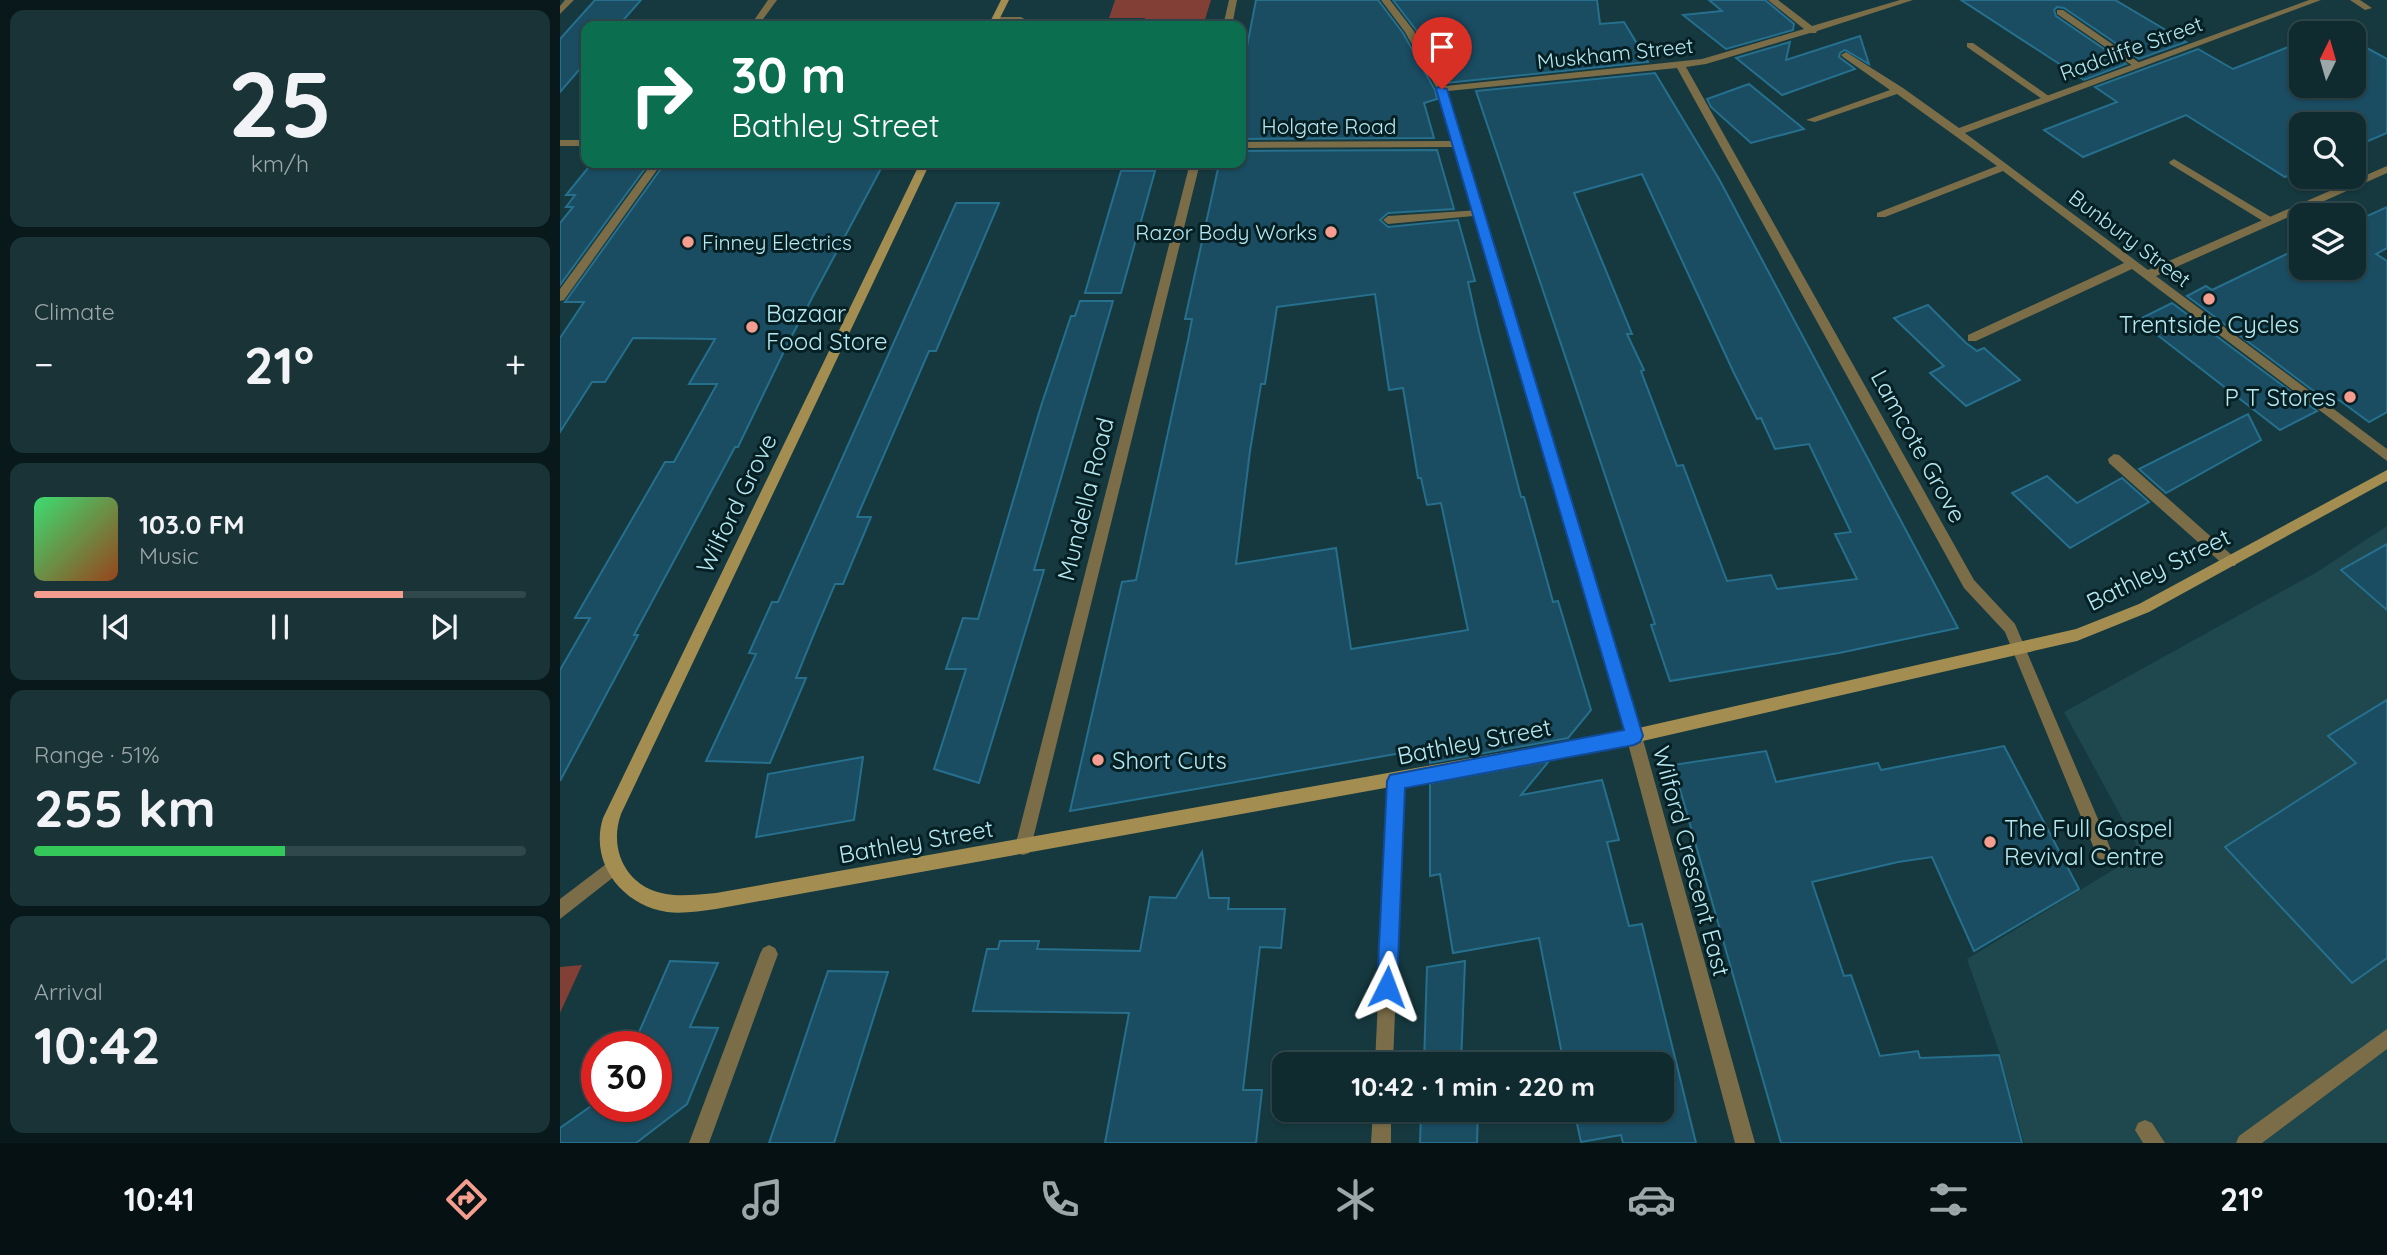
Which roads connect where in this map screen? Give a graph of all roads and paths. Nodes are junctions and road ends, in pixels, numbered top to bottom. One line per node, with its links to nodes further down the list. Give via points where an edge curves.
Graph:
1 (570, 0): 11 (street)
2 (773, 0): 14 (street)
3 (1005, 0): 15 (street)
4 (1233, 0): 17 (street)
5 (1385, 0): 23 (street, Wilford Crescent East)
6 (1772, 0): 18 (street)
7 (1909, 0): 18 (street, Muskham Street)
8 (2317, 0): 22 (street, Radcliffe Street)
9 (2354, 0): 10 (street)
10 (2368, 8)
11 (560, 11)
12 (2060, 12): 22 (street)
13 (1021, 20): 16 (street)
14 (758, 21)
15 (995, 21)
16 (1012, 21)
17 (1228, 21)
18 (1813, 31): 21 (street, Muskham Street)
19 (1970, 45): 25 (street)
20 (1846, 55): 24 (street, Bunbury Street)
21 (1681, 65): 23 (street, Muskham Street); 50 (street, Lamcote Grove, via 1969,584 2010,628)
22 (2139, 66): 25 (street, Radcliffe Street)
23 (1442, 89): 30 (street, Wilford Crescent East)
24 (1900, 90): 26 (street); 27 (street, Bunbury Street)
25 (2048, 99): 27 (street, Radcliffe Street)
26 (1811, 120)
27 (1958, 132): 33 (street, Bunbury Street)
28 (560, 143): 29 (street)
29 (581, 143)
30 (1459, 144): 31 (street, Holgate Road); 38 (street, Wilford Crescent East)
31 (1246, 145)
32 (2174, 162): 41 (street)
33 (2004, 167): 39 (street); 42 (street, Bunbury Street)
34 (653, 168): 44 (street)
35 (923, 168): 55 (street, Wilford Grove, via 616,805 608,832)
36 (1194, 168): 53 (street, Mundella Road)
37 (2387, 169): 41 (street)
38 (1480, 212): 40 (street); 51 (street, Wilford Crescent East)
39 (1881, 215)
40 (1388, 220)
41 (2270, 221): 43 (street)
42 (2133, 264): 43 (street, Bunbury Street); 45 (street)
43 (2147, 275): 46 (street, Bunbury Street)
44 (560, 297)
45 (1972, 338)
46 (2387, 456)
47 (2114, 459): 49 (street)
48 (2387, 475): 49 (street, Bathley Street)
49 (2230, 562): 50 (street, Bathley Street, via 2144,608 2077,635)
50 (2020, 648): 51 (street, Bathley Street); 54 (street, Lamcote Grove)
51 (1634, 736): 52 (street, Bathley Street); 63 (street, Wilford Crescent East)
52 (1396, 781): 53 (street, Bathley Street); 59 (street)
53 (1023, 847): 55 (street, Bathley Street, via 716,901 666,903 642,895 628,887)
54 (2104, 852)
55 (614, 866): 56 (street)
56 (560, 910)
57 (769, 954): 61 (street)
58 (2387, 1038): 64 (street)
59 (1385, 1052)
60 (1382, 1122): 62 (street)
61 (699, 1143)
62 (1381, 1143)
63 (1745, 1143)
64 (2246, 1143)

